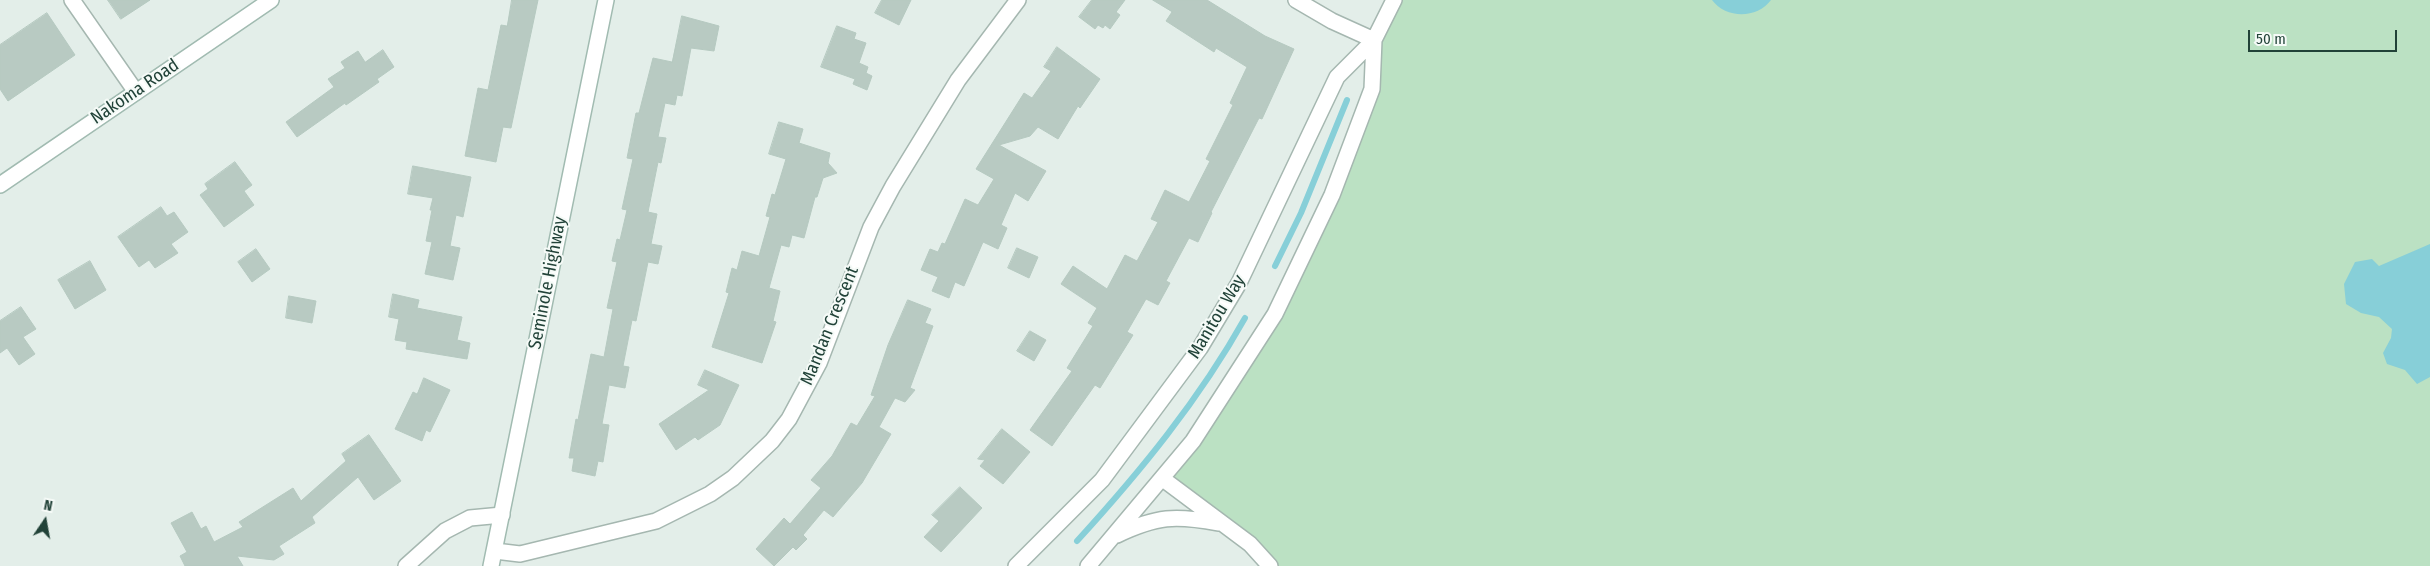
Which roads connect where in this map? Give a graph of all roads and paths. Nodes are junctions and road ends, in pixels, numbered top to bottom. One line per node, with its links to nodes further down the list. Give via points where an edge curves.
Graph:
1 (72, 0): 8 (street)
2 (271, 0): 8 (street, Nakoma Road)
3 (606, 0): 11 (street, Seminole Highway)
4 (1018, 0): 14 (street, Mandan Crescent, via 958,80 893,186 871,227 819,362 789,419 772,441 733,478 710,494 656,521)
5 (1296, 0): 7 (street)
6 (1394, 0): 7 (street, Manitou Way)
7 (1374, 40): 10 (street, Manitou Way, via 1372,89 1332,195 1276,314 1193,441); 16 (street, Manitou Way, via 1337,77 1239,283 1200,348 1102,480)
8 (136, 92): 9 (street, Nakoma Road)
9 (0, 185)
10 (1163, 479): 12 (street); 13 (street, Manitou Way)
11 (502, 515): 14 (street, Seminole Highway); 15 (street, via 470,518 446,531)
12 (1222, 524): 13 (street, via 1192,518 1169,518 1142,524); 18 (street, via 1250,544)
13 (1112, 538): 17 (street, Manitou Way)
14 (493, 558)
15 (406, 566)
16 (1016, 566)
17 (1088, 566)
18 (1270, 566)

